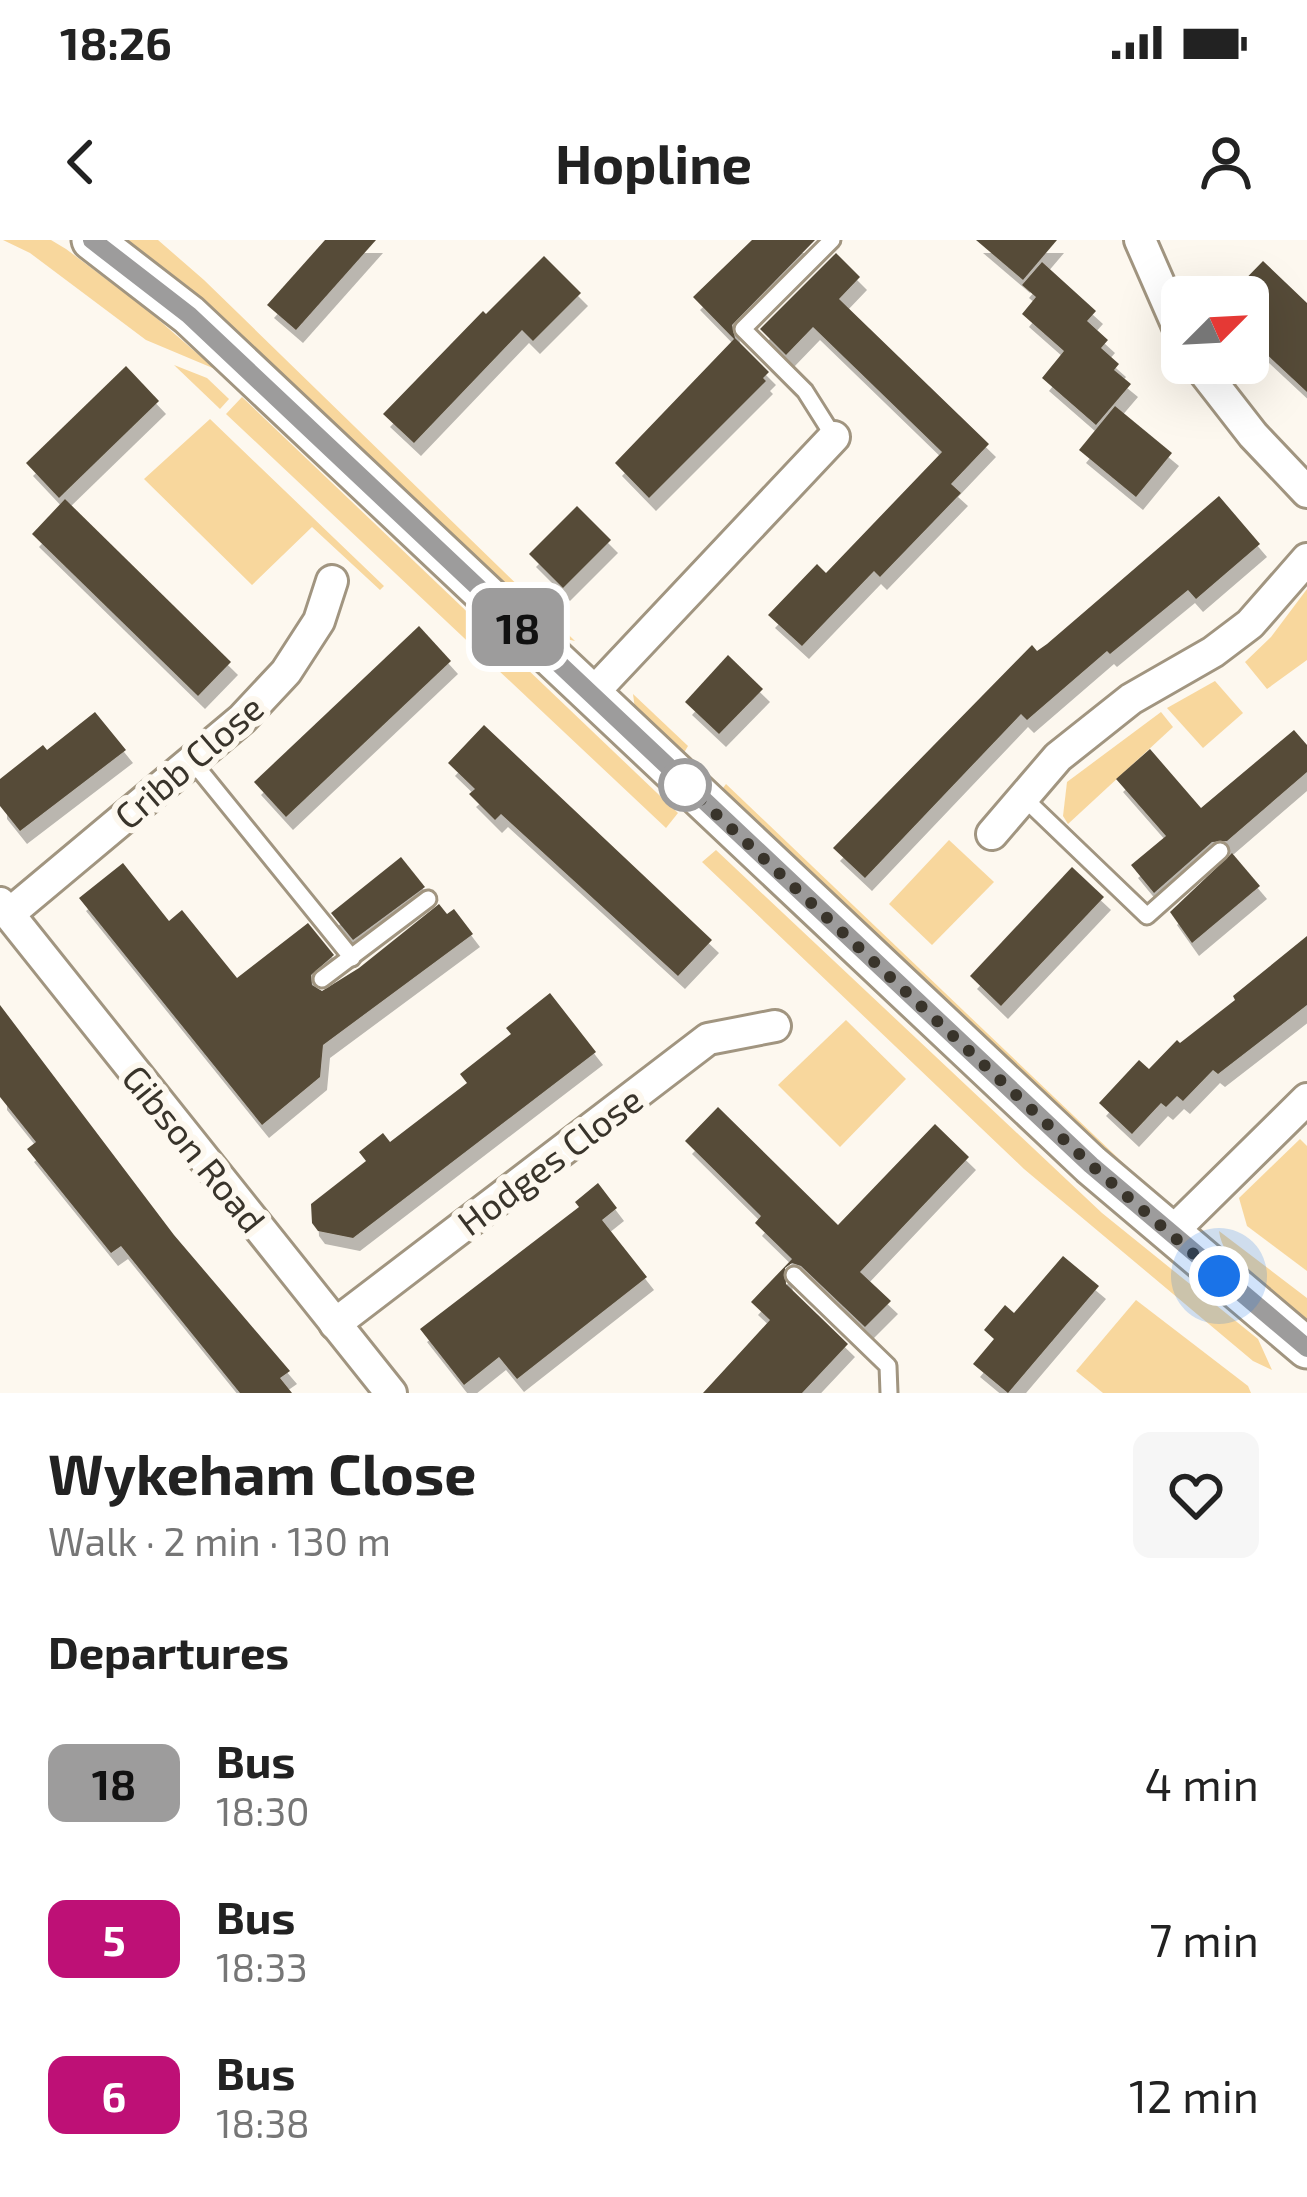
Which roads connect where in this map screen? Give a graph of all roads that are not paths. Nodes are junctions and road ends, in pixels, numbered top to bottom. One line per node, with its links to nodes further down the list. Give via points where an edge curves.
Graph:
1 (92, 240): 10 (street, via 189,315)
2 (832, 240): 6 (lane, via 743,329 805,392)
3 (1140, 240): 4 (street)
4 (1161, 288)
5 (1213, 384): 7 (street)
6 (834, 437): 10 (street)
7 (1307, 493)
8 (1307, 559): 12 (street, via 1250,624 1131,699 1058,757)
9 (332, 581): 11 (street, Cribb Close, via 319,621 286,672)
10 (590, 696): 21 (street)
11 (193, 762): 16 (street, Cribb Close); 17 (lane)
12 (1024, 798): 13 (street); 14 (lane, via 1147,916)
13 (992, 834)
14 (1220, 851)
15 (428, 899): 17 (lane)
16 (4, 909): 23 (street, Gibson Road)
17 (352, 958): 18 (lane)
18 (322, 980)
19 (775, 1026): 23 (street, Hodges Close, via 708,1039)
20 (1307, 1099): 21 (street)
21 (1169, 1234): 24 (street)
22 (794, 1275): 26 (lane, via 888,1366)
23 (335, 1324): 25 (street, Gibson Road)
24 (1307, 1348)
25 (391, 1393)
26 (889, 1393)

